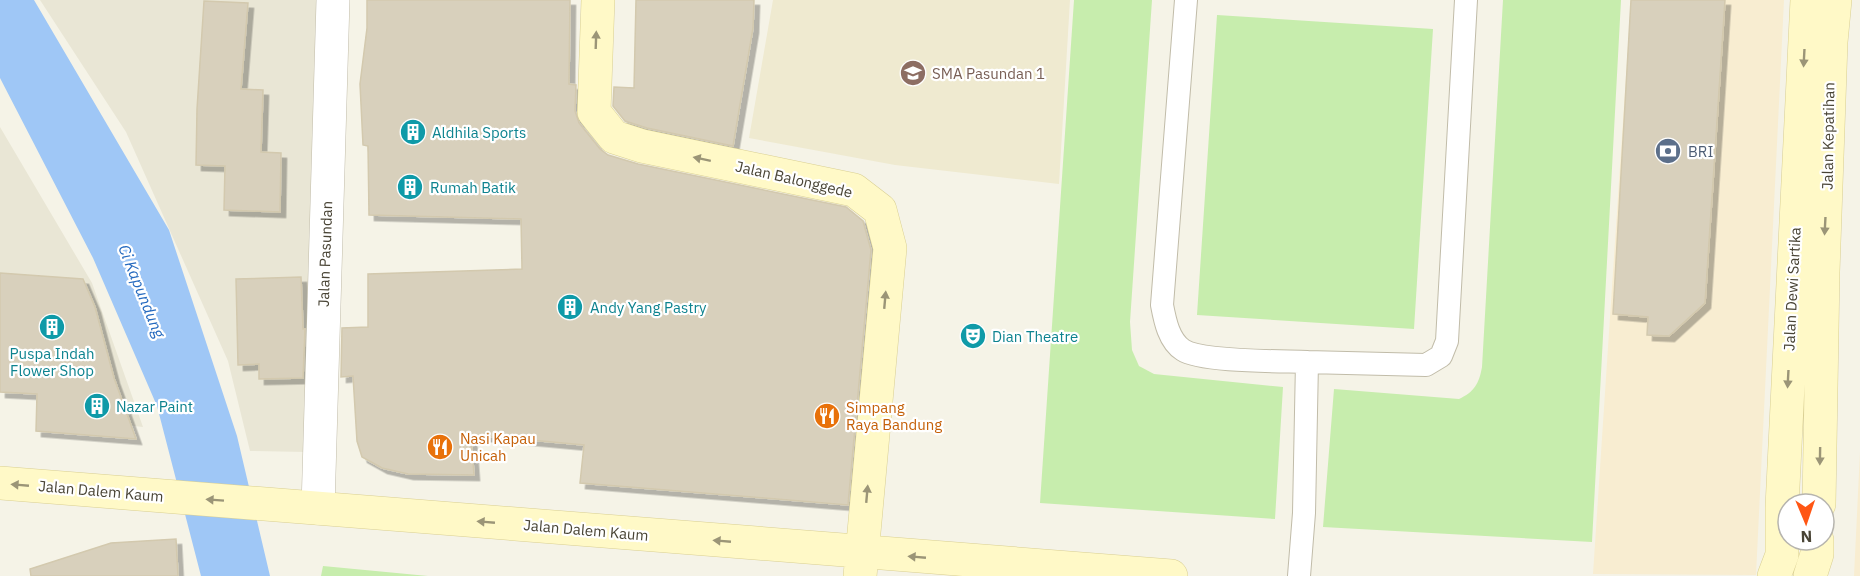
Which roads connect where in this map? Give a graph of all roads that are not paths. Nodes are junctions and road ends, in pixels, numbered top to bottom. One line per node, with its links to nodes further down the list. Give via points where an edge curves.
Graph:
1 (333, 0): 11 (street, Jalan Pasundan)
2 (598, 0): 13 (main road, Jalan Balonggede, one-way to 2, via 890,248 880,210 854,190 614,137 594,112)
3 (1186, 0): 8 (lane, via 1162,305 1166,326 1182,350 1200,357)
4 (1466, 0): 8 (lane, via 1447,341 1441,356 1426,365)
5 (1807, 0): 7 (main road, Jalan Dewi Sartika, one-way to 7)
6 (1835, 0): 7 (main road, Jalan Kepatihan, one-way to 7)
7 (1808, 270): 10 (main road, Jalan Dewi Sartika, one-way to 10); 18 (main road, Jalan Dewi Sartika, one-way to 18, via 1782,507 1782,555)
8 (1307, 362): 17 (lane)
9 (0, 483): 11 (main road, Jalan Dalem Kaum, one-way to 9)
10 (1818, 492)
11 (318, 508): 13 (main road, Jalan Dalem Kaum, one-way to 11)
12 (1817, 552): 19 (main road)
13 (861, 564): 14 (main road, Jalan Dalem Kaum, one-way to 13)
14 (970, 569): 15 (main road, Jalan Dalem Kaum)
15 (1035, 571): 16 (main road, Jalan Dalem Kaum)
16 (1171, 576)
17 (1299, 576)
18 (1774, 576)
19 (1810, 576)

